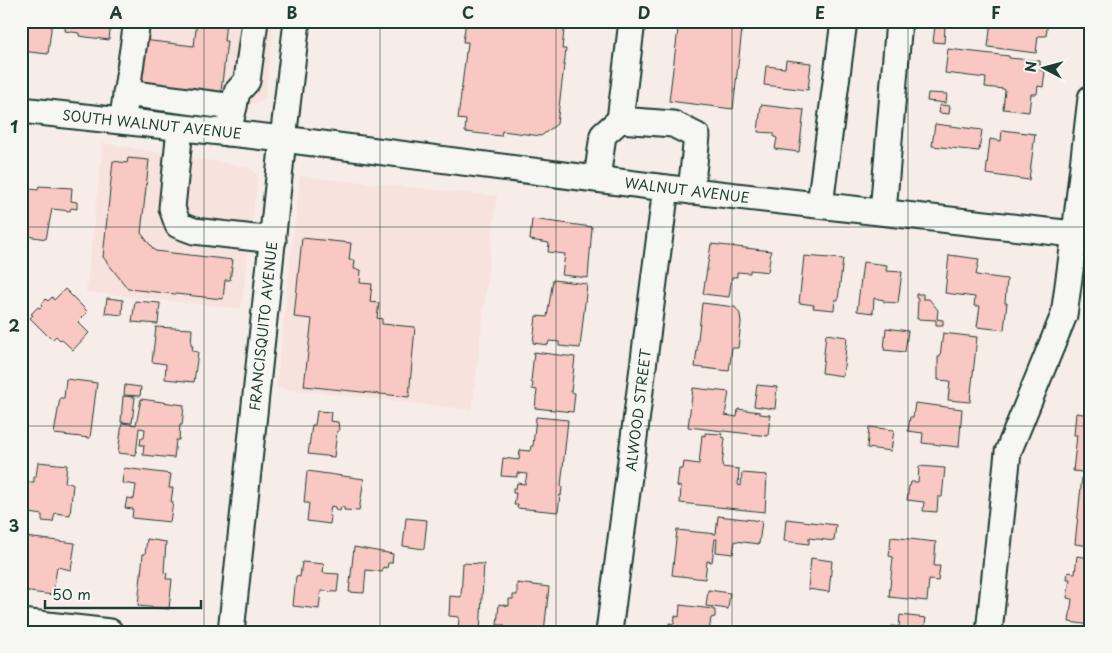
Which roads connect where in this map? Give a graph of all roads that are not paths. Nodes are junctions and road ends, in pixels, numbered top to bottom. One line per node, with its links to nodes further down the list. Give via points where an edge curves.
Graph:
1 (136, 21): 7 (street)
2 (254, 21): 9 (street, via 247,81 237,92)
3 (297, 21): 15 (street, FRANCISQUITO AVENUE)
4 (632, 21): 11 (street)
5 (844, 21): 19 (street)
6 (899, 21): 20 (street)
7 (126, 94): 9 (street); 12 (street)
8 (1091, 98): 21 (street)
9 (234, 107): 14 (street)
10 (21, 110): 12 (street, SOUTH WALNUT AVENUE)
11 (620, 120): 16 (street, via 602,135); 18 (street, via 673,124 697,136)
12 (123, 121): 13 (street, SOUTH WALNUT AVENUE)
13 (180, 128): 14 (street, SOUTH WALNUT AVENUE); 22 (street, via 172,208 178,225 194,231)
14 (228, 133): 15 (street, SOUTH WALNUT AVENUE)
15 (283, 139): 16 (street, WALNUT AVENUE); 22 (street, FRANCISQUITO AVENUE)
16 (597, 179): 17 (street, WALNUT AVENUE)
17 (666, 188): 18 (street, WALNUT AVENUE); 26 (street, ALWOOD STREET)
18 (691, 191): 19 (street, WALNUT AVENUE)
19 (820, 205): 20 (street, WALNUT AVENUE)
20 (883, 212): 21 (street, WALNUT AVENUE)
21 (1083, 235): 27 (street, via 1064,315 1008,452)
22 (273, 240): 25 (street, FRANCISQUITO AVENUE)
23 (21, 622): 24 (street)
24 (110, 632)
25 (231, 632)
26 (609, 632)
27 (989, 632)

